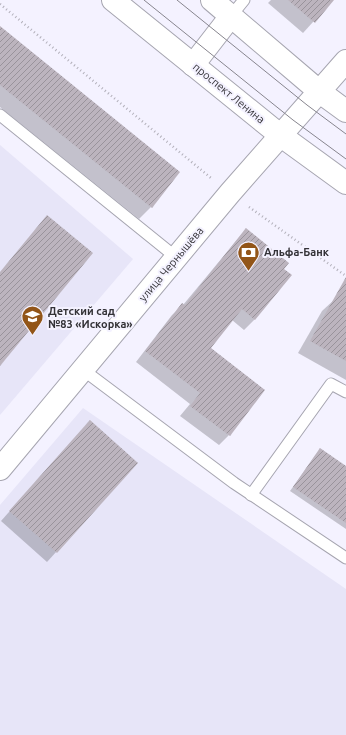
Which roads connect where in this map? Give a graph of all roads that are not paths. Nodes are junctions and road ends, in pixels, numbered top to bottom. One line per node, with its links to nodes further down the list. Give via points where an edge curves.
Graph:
1 (113, 0): 5 (street, проспект Ленина)
2 (212, 0): 3 (street)
3 (238, 8): 5 (street); 6 (street)
4 (346, 61): 6 (street, улица Чернышёва)
5 (194, 64): 9 (street, проспект Ленина)
6 (320, 92): 7 (street); 9 (street, улица Чернышёва)
7 (346, 111)
8 (0, 115): 11 (lane)
9 (280, 135): 10 (street, проспект Ленина); 11 (street, улица Чернышёва)
10 (346, 183)
11 (177, 258): 12 (street, улица Чернышёва)
12 (82, 369): 14 (street, улица Чернышёва); 15 (lane)
13 (346, 392): 15 (lane, via 331,384)
14 (0, 469)
15 (252, 495): 16 (lane)
16 (346, 558)

